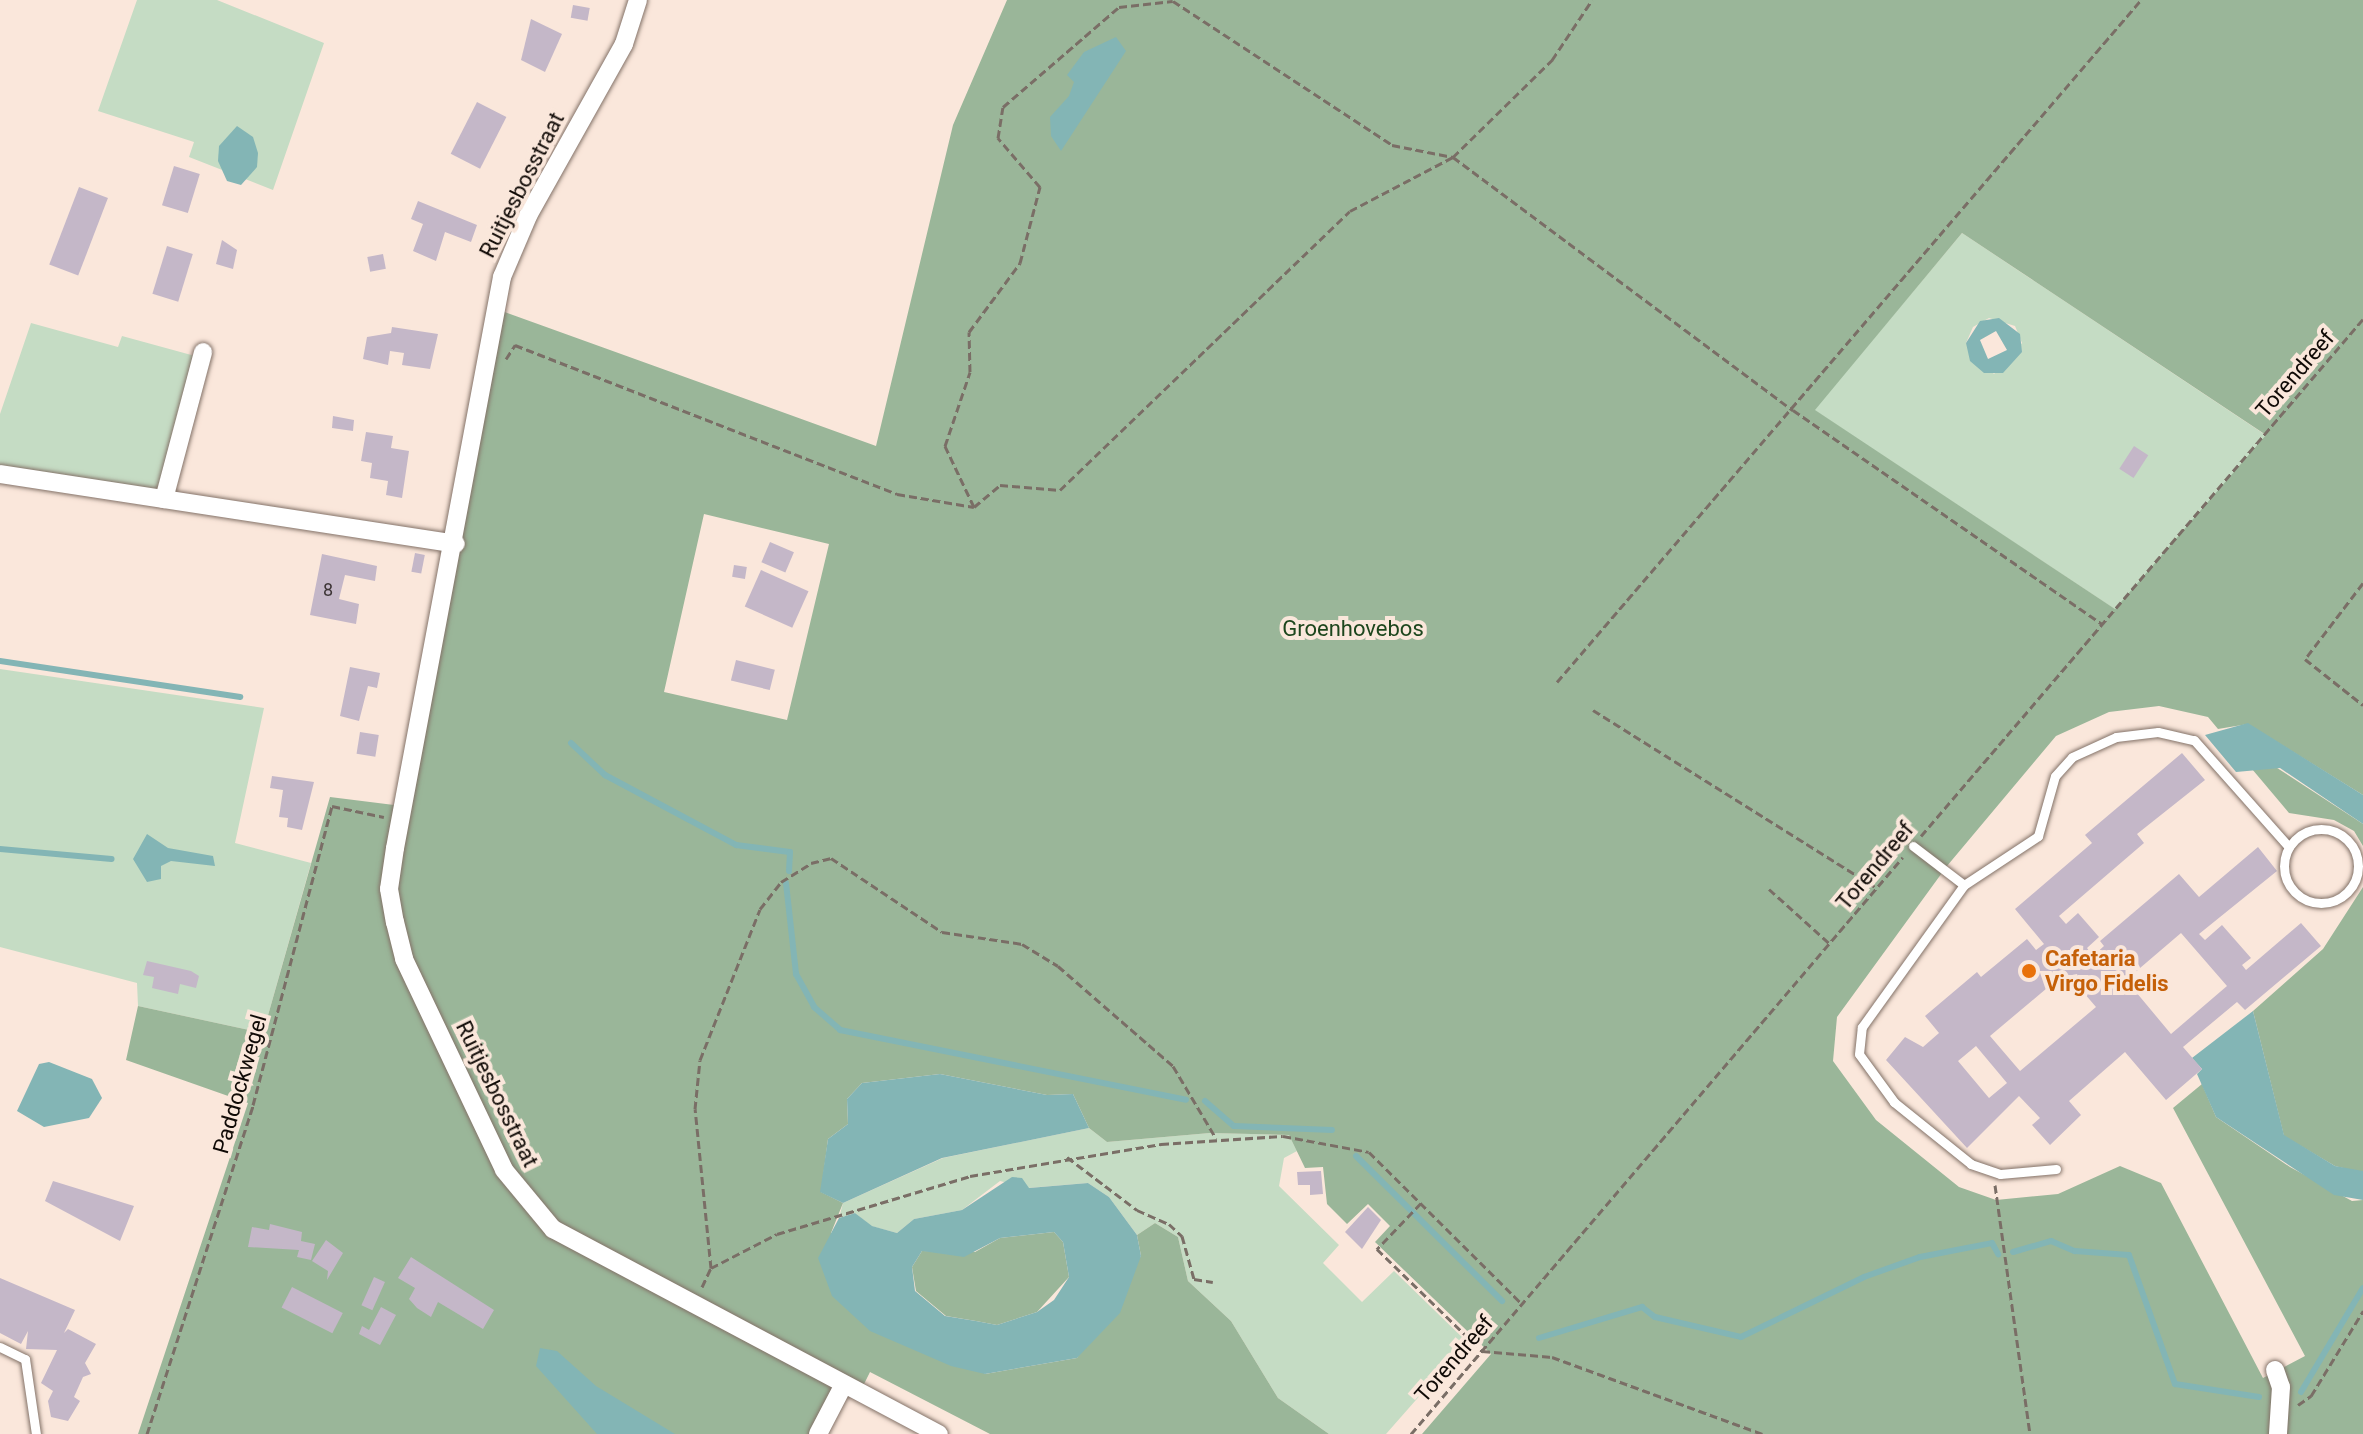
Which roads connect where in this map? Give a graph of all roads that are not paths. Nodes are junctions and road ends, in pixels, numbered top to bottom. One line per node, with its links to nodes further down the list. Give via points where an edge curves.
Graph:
1 (638, 0): 5 (street, Ruitjesbosstraat, via 624,44 528,216 502,277 485,350)
2 (203, 352): 4 (street)
3 (0, 474): 4 (street)
4 (164, 499): 5 (street)
5 (456, 544): 12 (street, Ruitjesbosstraat, via 389,889 404,959 504,1170 553,1229)
6 (1913, 846): 8 (lane)
7 (2289, 847): 7 (lane, via 2315,829 2347,839 2358,856 2350,890 2322,904 2294,893 2285,877); 8 (lane, via 2194,740 2144,733 2116,737 2072,757 2055,776 2038,836)
8 (1964, 885): 9 (lane, via 1862,1027 1859,1054 1894,1102 1971,1164 2000,1174)
9 (2056, 1169)
10 (0, 1347): 14 (lane, via 25,1359)
11 (2275, 1370): 13 (street)
12 (843, 1386): 15 (street); 16 (street, Ruitjesbosstraat)
13 (2280, 1425)
14 (36, 1434)
15 (818, 1434)
16 (939, 1434)

